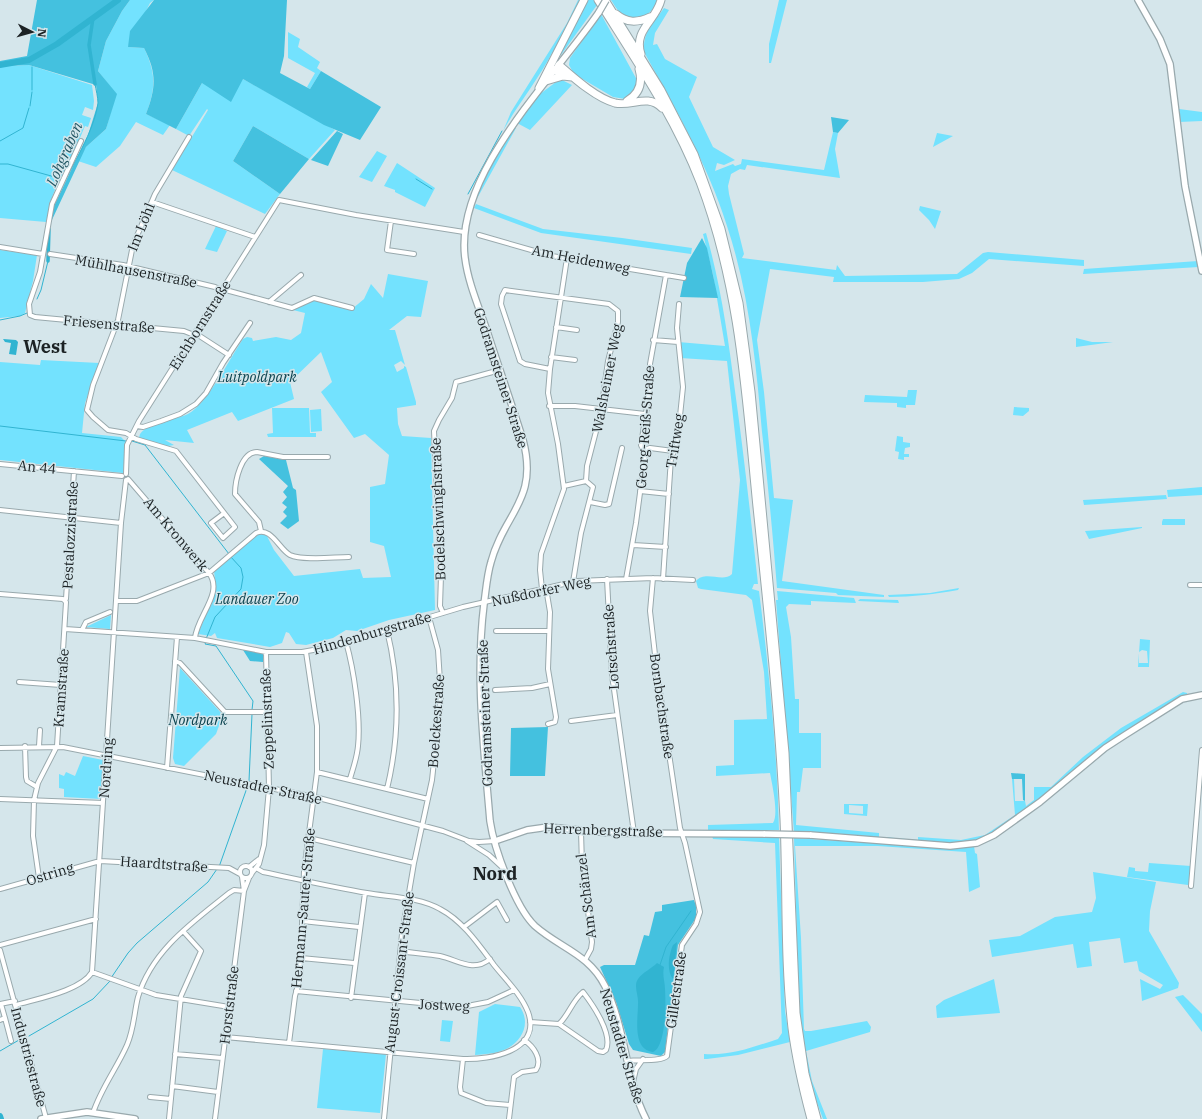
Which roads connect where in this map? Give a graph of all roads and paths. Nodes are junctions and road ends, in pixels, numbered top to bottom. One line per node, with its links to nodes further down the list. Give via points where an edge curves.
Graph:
1 (584, 0): 15 (highway)
2 (598, 0): 8 (highway)
3 (605, 0): 6 (highway); 8 (highway); 11 (street, Godramsteiner Straße, bridge, via 599,12)
4 (661, 0): 7 (highway)
5 (1138, 0): 31 (street, via 1160,39 1170,64 1185,186)
6 (613, 12): 7 (highway, via 632,22); 10 (highway)
7 (652, 16): 10 (highway, via 640,37 640,51)
8 (617, 31): 9 (highway)
9 (636, 62): 16 (highway, via 640,73 640,87 632,98); 17 (highway)
10 (644, 62): 210 (highway, via 683,130 708,189 729,256 743,321 786,753 796,1013 805,1074)
11 (557, 67): 12 (highway); 13 (highway); 14 (street, Godramsteiner Straße)
12 (563, 76): 13 (highway); 14 (highway)
13 (572, 77): 16 (highway, via 607,99)
14 (546, 81): 15 (street, Godramsteiner Straße)
15 (539, 88): 22 (street, Godramsteiner Straße, via 518,116 472,197)
16 (620, 104): 17 (highway, via 650,101 658,104)
17 (668, 114): 209 (highway, via 691,161 716,230 728,274 740,343 780,746 791,1015 799,1070)
18 (190, 137): 20 (street, Im Löhl)
19 (82, 141): 26 (street, via 50,210)
20 (152, 202): 24 (street); 30 (street, Im Löhl, via 133,244)
21 (391, 221): 22 (street); 24 (street, Eichbornstraße, via 279,200); 28 (street, via 387,250)
22 (464, 232): 51 (street, Godramsteiner Straße, via 467,272)
23 (478, 235): 29 (street, Am Heidenweg)
24 (255, 237): 35 (street, Eichbornstraße)
25 (0, 247): 26 (street)
26 (43, 254): 41 (street, Friesenstraße, via 28,309 30,315)
27 (50, 254): 30 (street, Mühlhausenstraße)
28 (414, 254)
29 (567, 258): 33 (street, Am Heidenweg); 36 (street)
30 (127, 266): 35 (street, Mühlhausenstraße); 41 (street, Im Löhl)
31 (1202, 271)
32 (301, 275): 37 (street)
33 (666, 275): 34 (street, Am Heidenweg); 45 (street, Georg-Reiß-Straße)
34 (684, 278)
35 (222, 290): 37 (street, Mühlhausenstraße); 44 (street, Eichbornstraße)
36 (561, 297): 42 (street); 50 (street, via 510,289 505,290 502,296 502,308 520,361); 53 (street, Walsheimer Weg, via 610,304 618,310 618,322 608,361)
37 (269, 302): 39 (street, Mühlhausenstraße, via 292,308 314,298)
38 (680, 304): 46 (street, Triftweg)
39 (352, 308)
40 (250, 324): 47 (street)
41 (117, 325): 44 (street, Friesenstraße); 56 (street, Im Löhl, via 93,386 87,411 108,430 126,433)
42 (556, 327): 43 (street); 48 (street)
43 (577, 330)
44 (194, 334): 47 (street, Friesenstraße); 55 (street, Eichbornstraße)
45 (653, 340): 46 (street); 54 (street, Georg-Reiß-Straße)
46 (678, 342): 59 (street, Triftweg, via 683,386 677,445)
47 (228, 355): 55 (street, via 206,393 192,406 161,421)
48 (552, 357): 49 (street); 50 (street)
49 (574, 360)
50 (550, 369): 52 (street)
51 (500, 370): 91 (street, Godramsteiner Straße, via 524,446 527,475 521,500 492,557); 93 (street, Bodelschwinghstraße, via 456,382 452,398 434,431 440,603)
52 (549, 406): 53 (street); 66 (street)
53 (601, 409): 54 (street); 65 (street, Walsheimer Weg, via 587,466)
54 (645, 414): 58 (street, Georg-Reiß-Straße, via 642,445)
55 (137, 426): 56 (street, Eichbornstraße)
56 (129, 439): 63 (street, Eichbornstraße); 71 (street, via 176,451)
57 (622, 448): 69 (street, via 609,504)
58 (644, 450): 59 (street, via 650,448); 67 (street, Georg-Reiß-Straße)
59 (673, 451): 68 (street, Triftweg)
60 (328, 457): 74 (street, via 283,457 252,452 246,457 236,480 235,494 259,522)
61 (0, 464): 62 (street, An 44)
62 (74, 471): 63 (street, An 44); 72 (street, Pestalozzistraße)
63 (124, 475): 64 (street)
64 (127, 480): 73 (street, Nordring); 78 (street, Am Kronwerk)
65 (586, 481): 66 (street); 69 (street, via 593,487)
66 (564, 486): 87 (street, via 563,496 542,550 540,570)
67 (640, 491): 68 (street); 75 (street, Georg-Reiß-Straße)
68 (669, 494): 76 (street, Triftweg)
69 (590, 502): 84 (street, via 582,528)
70 (0, 510): 72 (street)
71 (223, 514): 71 (street, via 235,527 223,538 211,523)
72 (71, 517): 73 (street); 89 (street, Pestalozzistraße)
73 (121, 523): 90 (street, Nordring)
74 (261, 531): 77 (street, via 268,533 283,549 294,556); 78 (street)
75 (633, 544): 76 (street); 81 (street, Georg-Reiß-Straße)
76 (666, 547): 82 (street, Triftweg)
77 (349, 557)
78 (209, 572): 90 (street, via 136,601); 102 (street, Am Kronwerk, via 214,581 214,588)
79 (653, 578): 81 (street, Nußdorfer Weg); 82 (street, Nußdorfer Weg); 137 (street, Bornbachstraße, via 650,611 656,672)
80 (607, 579): 81 (street, Nußdorfer Weg); 84 (street, Nußdorfer Weg); 113 (street, Lotschstraße)
81 (626, 579)
82 (663, 579): 83 (street, Nußdorfer Weg)
83 (693, 580)
84 (573, 582): 87 (street, Nußdorfer Weg)
85 (1190, 585): 86 (street)
86 (1202, 585)
87 (544, 589): 91 (street, Nußdorfer Weg); 99 (street, via 550,612)
88 (0, 594): 89 (street)
89 (66, 601): 95 (street, Pestalozzistraße)
90 (117, 601): 100 (street, Nordring)
91 (484, 603): 93 (street, Hindenburgstraße); 140 (street, Godramsteiner Straße, via 480,672 491,829)
92 (110, 612): 96 (street, via 86,622)
93 (443, 613): 94 (street, Hindenburgstraße)
94 (430, 617): 97 (street, Hindenburgstraße); 132 (street, Boelckestraße, via 438,650 441,685)
95 (65, 629): 96 (street, Hindenburgstraße); 109 (street, Kramstraße)
96 (82, 630): 100 (street, Hindenburgstraße)
97 (387, 630): 103 (street, Hindenburgstraße); 128 (street, via 396,675 397,716 395,753)
98 (496, 631): 99 (street)
99 (549, 631): 108 (street, via 547,659)
100 (115, 633): 101 (street, Hindenburgstraße); 122 (street, Nordring)
101 (177, 637): 102 (street, Hindenburgstraße); 106 (street)
102 (195, 638): 104 (street, Hindenburgstraße)
103 (346, 642): 105 (street, Hindenburgstraße); 125 (street, via 355,686 358,739)
104 (266, 652): 105 (street, Hindenburgstraße); 112 (street, Zeppelinstraße)
105 (306, 652): 124 (street, Hermann-Sauter-Straße, via 317,726)
106 (175, 661): 112 (street, via 180,663 224,711); 123 (street)
107 (19, 682): 109 (street)
108 (550, 684): 110 (street, via 532,688); 115 (street, via 556,717 555,722)
109 (61, 685): 119 (street, Kramstraße)
110 (495, 690)
111 (1202, 695): 137 (street, Herrenbergstraße, bridge, via 1182,699 1105,748 1040,802 994,835 977,843 945,846 810,835)
112 (267, 712): 127 (street, Zeppelinstraße)
113 (617, 715): 114 (street); 136 (street, Lotschstraße)
114 (571, 721)
115 (548, 724)
116 (40, 730): 118 (street)
117 (25, 746): 118 (street, Neustadter Straße); 120 (street, Neustadter Straße); 126 (street, via 27,781)
118 (39, 746): 119 (street, Neustadter Straße)
119 (57, 746): 122 (street, Neustadter Straße); 126 (street)
120 (0, 748)
121 (1202, 750): 154 (street)
122 (106, 756): 123 (street, Neustadter Straße); 133 (street, Nordring)
123 (167, 768): 127 (street, Neustadter Straße)
124 (317, 772): 125 (street); 129 (street, Hermann-Sauter-Straße)
125 (350, 779): 128 (street)
126 (37, 787): 131 (street)
127 (269, 788): 129 (street, Neustadter Straße); 141 (street, Zeppelinstraße, via 265,839)
128 (386, 789): 132 (street)
129 (314, 797): 134 (street, Neustadter Straße); 138 (street, Hermann-Sauter-Straße)
130 (0, 800): 131 (street)
131 (34, 800): 133 (street); 151 (street, via 34,842)
132 (428, 800): 134 (street, Boelckestraße)
133 (103, 803): 142 (street, Nordring)
134 (421, 825): 139 (street, Neustadter Straße); 143 (street, August-Croissant-Straße)
135 (581, 831): 136 (street, Herrenbergstraße); 140 (street, Herrenbergstraße, via 538,828); 170 (street, Am Schänzel, via 582,866 592,942)
136 (634, 833): 137 (street, Herrenbergstraße)
137 (682, 833): 193 (street, Gilletstraße, via 700,912 696,924 682,945 669,1048 665,1058)
138 (308, 838): 143 (street); 153 (street, Hermann-Sauter-Straße)
139 (465, 840): 140 (street, Neustadter Straße); 148 (street, Neustadter Straße, via 489,855)
140 (495, 841): 148 (street, Neustadter Straße)
141 (260, 858): 145 (street); 147 (street, Zeppelinstraße)
142 (100, 861): 146 (street, Haardtstraße); 151 (street, Ostring); 159 (street, Nordring)
143 (414, 863): 158 (street, August-Croissant-Straße)
144 (243, 867): 145 (street); 146 (street, Haardtstraße); 150 (street)
145 (249, 867): 149 (street)
146 (229, 868): 150 (street, Haardtstraße)
147 (256, 868): 149 (street, Zeppelinstraße); 153 (street, via 263,872)
148 (504, 870): 170 (street, Neustadter Straße, via 529,918 541,930)
149 (252, 873): 152 (street, Horststraße)
150 (241, 875): 152 (street); 156 (street, Horststraße)
151 (39, 878): 155 (street, Ostring)
152 (249, 878): 156 (street, Horststraße)
153 (304, 880): 157 (street); 161 (street, Hermann-Sauter-Straße)
154 (1191, 886)
155 (0, 889)
156 (244, 891): 164 (street, via 232,891); 181 (street, Horststraße)
157 (365, 893): 158 (street); 162 (street)
158 (407, 900): 163 (street, via 437,907); 167 (street, August-Croissant-Straße)
159 (96, 919): 165 (street); 172 (street, Nordring)
160 (507, 920): 163 (street, via 497,902)
161 (302, 921): 162 (street); 168 (street, Hermann-Sauter-Straße)
162 (359, 927): 171 (street)
163 (464, 927): 169 (street)
164 (184, 932): 174 (street, via 157,957); 177 (street, via 202,951)
165 (0, 945)
166 (0, 950): 179 (street, Industriestraße)
167 (400, 951): 169 (street, via 441,957 470,966); 178 (street, August-Croissant-Straße)
168 (301, 958): 171 (street); 175 (street, Hermann-Sauter-Straße, via 300,978)
169 (490, 959): 173 (street)
170 (585, 960): 194 (street, Neustadter Straße, via 599,975 610,997)
171 (354, 963): 176 (street)
172 (92, 972): 174 (street); 179 (street, via 67,989)
173 (514, 990): 178 (street, Jostweg, via 492,1001 469,1007); 183 (street, via 526,1008)
174 (141, 991): 177 (street); 201 (street, via 128,1042 102,1090)
175 (296, 991): 176 (street, Jostweg); 188 (street, Hermann-Sauter-Straße)
176 (351, 998): 178 (street, Jostweg)
177 (180, 1000): 181 (street); 190 (street)
178 (394, 1002): 189 (street, August-Croissant-Straße)
179 (15, 1003): 180 (street); 202 (street, Industriestraße)
180 (0, 1004): 182 (street)
181 (229, 1007): 185 (street, Horststraße)
182 (2, 1019): 187 (street)
183 (530, 1022): 184 (street); 186 (street)
184 (559, 1024): 184 (street, via 598,1051 606,1050 608,1042 604,1026 583,992)
185 (225, 1037): 188 (street); 191 (street, Horststraße)
186 (524, 1040): 192 (street, via 502,1055); 200 (street, via 536,1054 538,1066 534,1070 515,1076)
187 (11, 1041)
188 (289, 1043): 189 (street)
189 (390, 1052): 192 (street); 206 (street, August-Croissant-Straße)
190 (175, 1054): 191 (street); 196 (street)
191 (222, 1058): 197 (street, Horststraße)
192 (463, 1059): 200 (street, via 461,1093 486,1103)
193 (643, 1059): 194 (street); 195 (street, via 636,1068)
194 (628, 1061): 195 (street, Neustadter Straße)
195 (633, 1082): 208 (street, Neustadter Straße)
196 (172, 1086): 197 (street); 199 (street)
197 (218, 1092): 205 (street, Horststraße)
198 (150, 1097): 199 (street)
199 (171, 1099): 204 (street)
200 (510, 1105): 207 (street)
201 (93, 1113): 202 (street); 203 (street)
202 (43, 1119)
203 (135, 1119)
204 (169, 1119)
205 (215, 1119)
206 (384, 1119)
207 (509, 1119)
208 (646, 1119)
209 (811, 1119)
210 (817, 1119)

